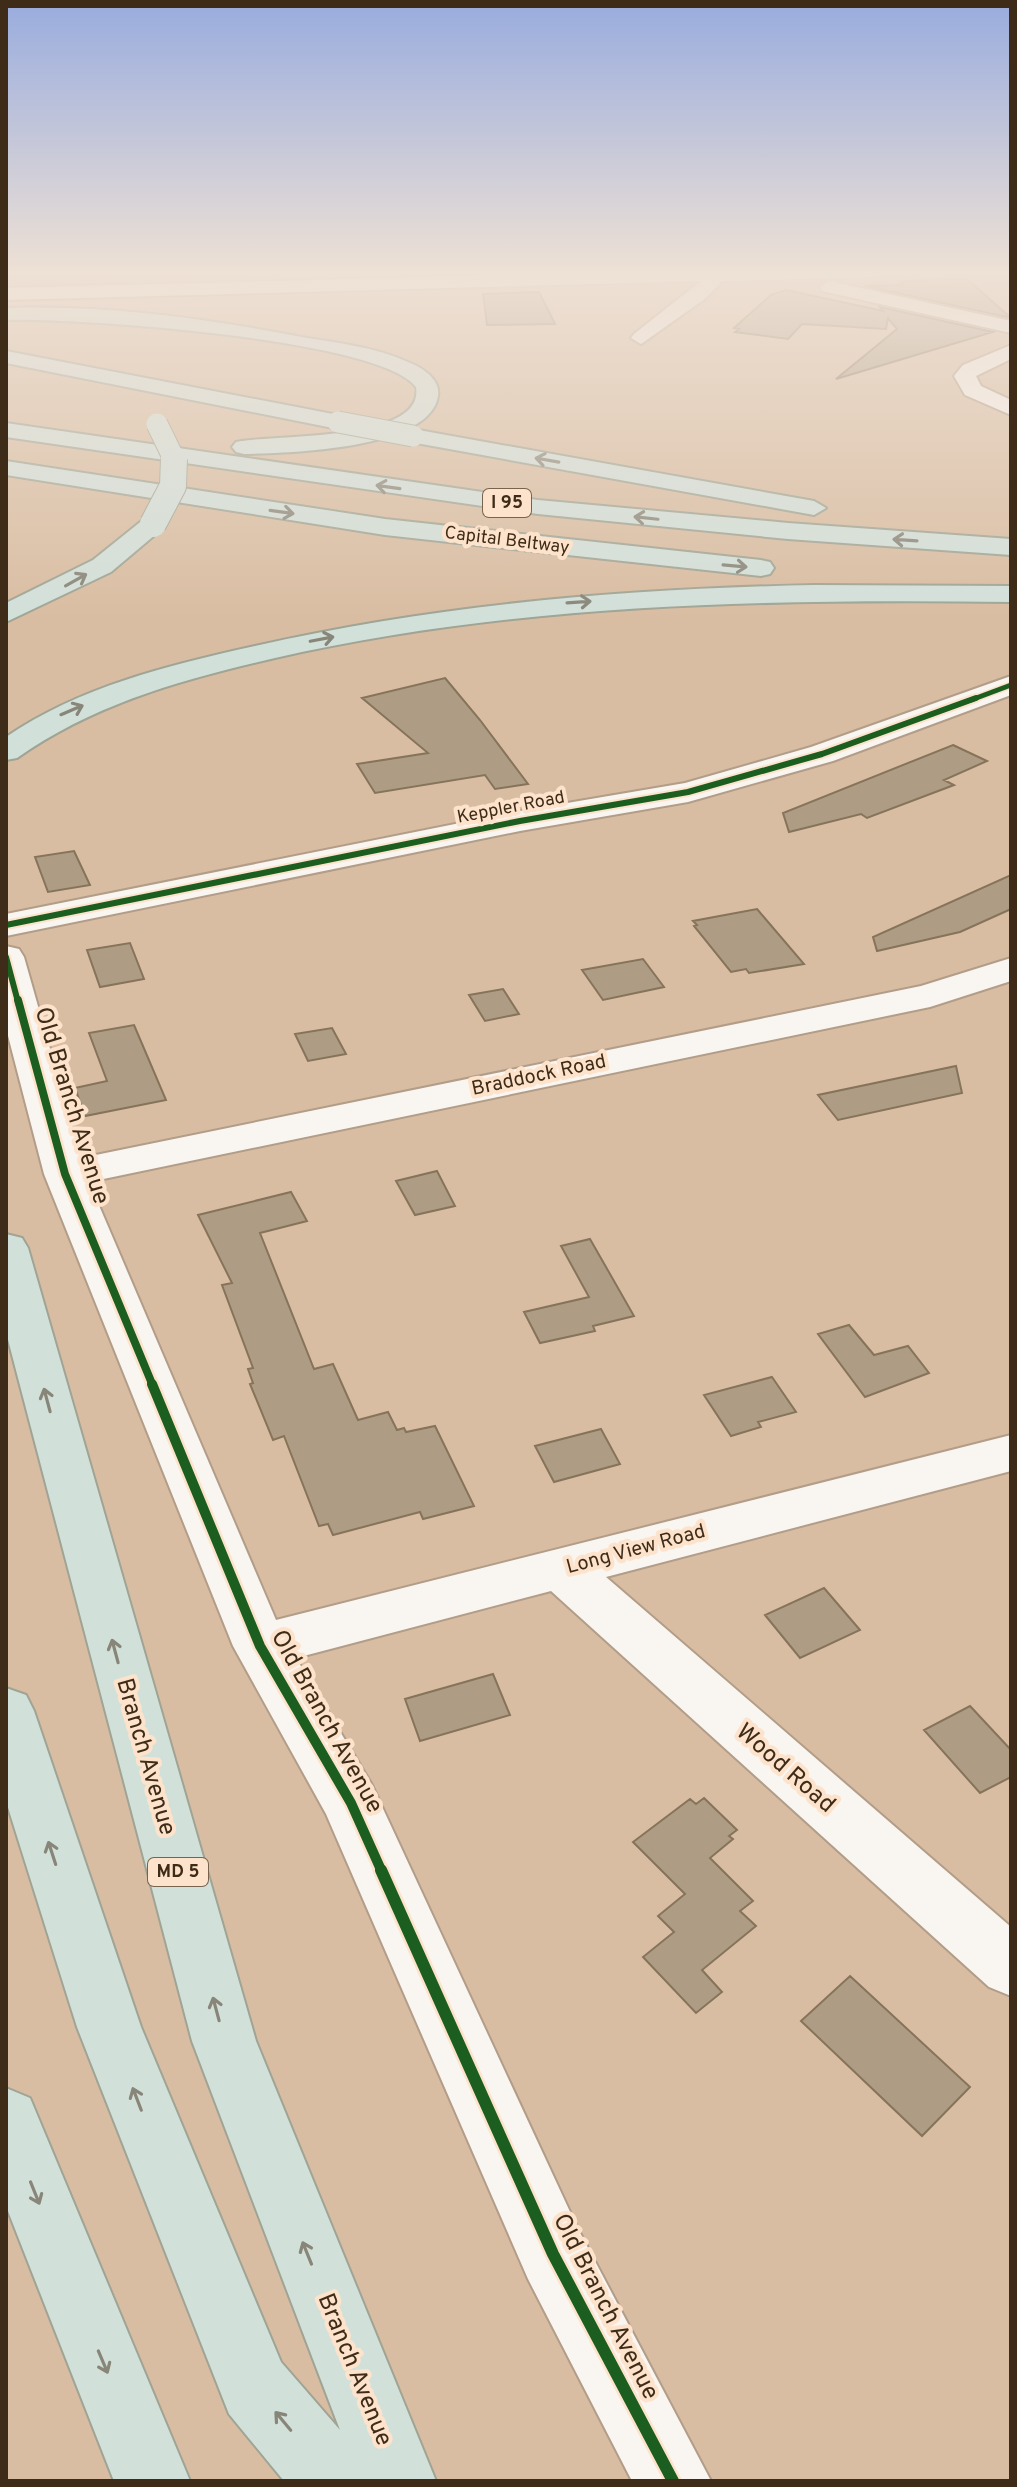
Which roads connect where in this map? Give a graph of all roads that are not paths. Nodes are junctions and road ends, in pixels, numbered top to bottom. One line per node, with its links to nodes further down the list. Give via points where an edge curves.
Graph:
1 (91, 387): 12 (highway, one-way to 1, bridge, via 102,566 167,506 178,470 175,453 140,411)
2 (154, 387): 8 (highway, one-way to 2, bridge, via 801,506)
3 (425, 387): 6 (highway, via 420,409 394,425 305,444 178,444)
4 (971, 387): 5 (street)
5 (1011, 408)
6 (6, 428): 9 (highway, Capital Beltway / I 95, one-way to 6, via 538,507)
7 (6, 469): 10 (highway, Capital Beltway / I 95, one-way to 10, via 385,527 631,556)
8 (1011, 533)
9 (1011, 547)
10 (1011, 587)
11 (1011, 594): 14 (highway, one-way to 11, via 63,714 123,689 278,648 459,615 712,593)
12 (6, 614)
13 (1011, 685): 15 (street, Keppler Road, via 822,754 688,792)
14 (6, 751)
15 (6, 925)
16 (6, 957): 18 (street, Old Branch Avenue)
17 (1011, 969): 18 (street, Braddock Road, via 930,996)
18 (65, 1174): 22 (street, Old Branch Avenue)
19 (6, 1248): 28 (highway, Branch Avenue / MD 5, one-way to 19, via 224,2041)
20 (1011, 1453): 21 (street, Long View Road)
21 (561, 1569): 22 (street, Long View Road); 24 (street, Wood Road)
22 (260, 1646): 29 (street, Old Branch Avenue, via 351,1803 553,2254)
23 (6, 1711): 27 (highway, one-way to 23, via 255,2388 109,2027)
24 (1011, 1967)
25 (6, 2121): 26 (highway, one-way to 26)
26 (152, 2481)
27 (334, 2481)
28 (398, 2481)
29 (673, 2481)

